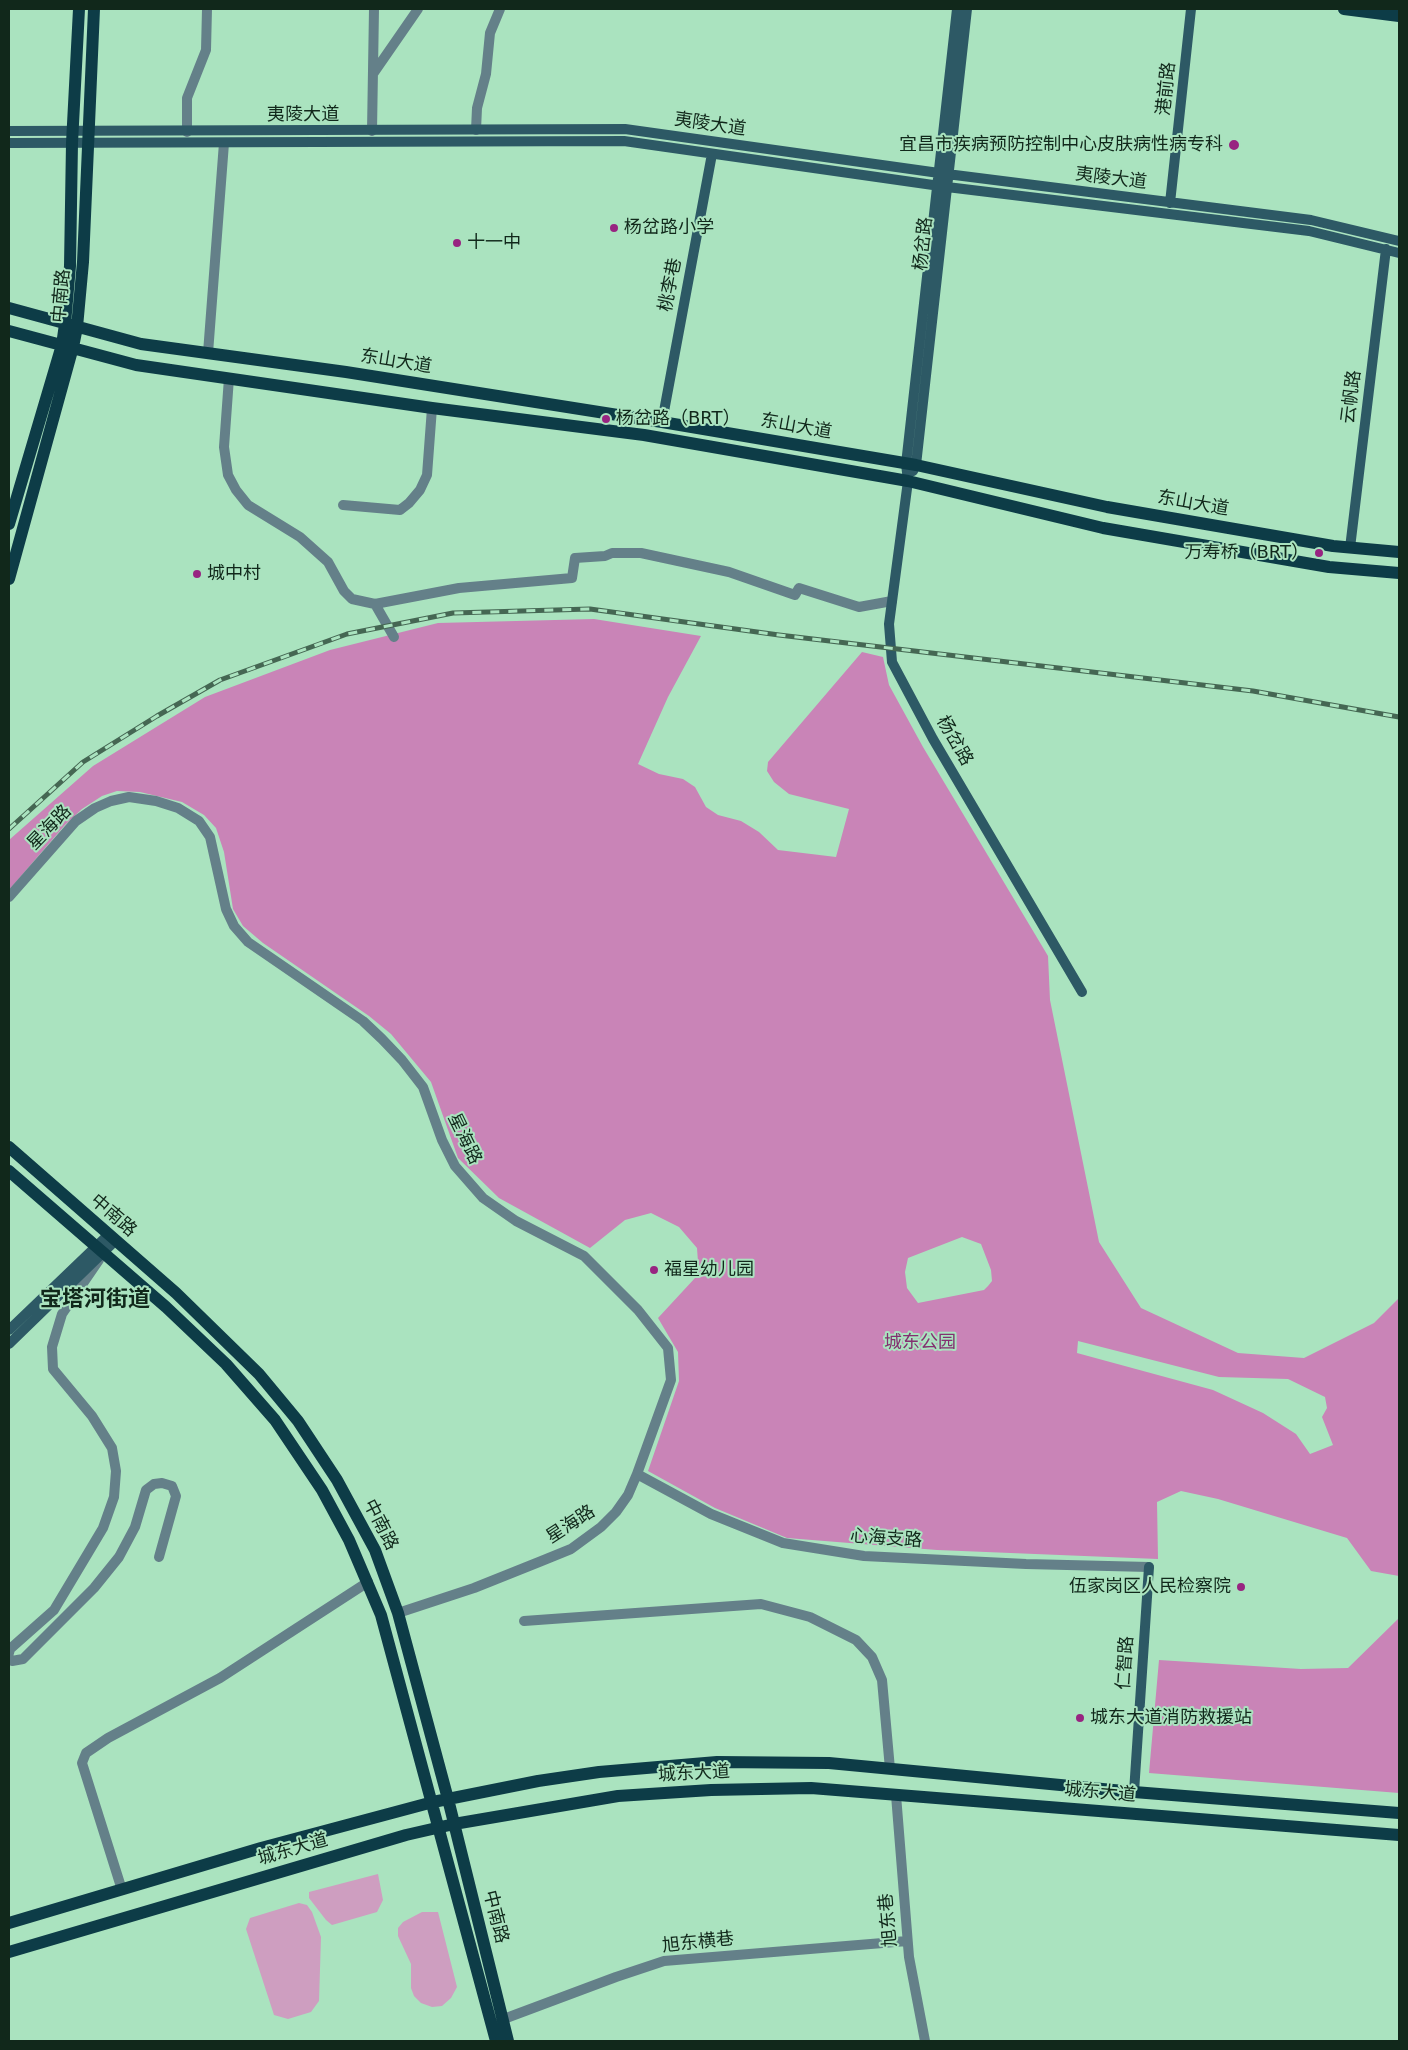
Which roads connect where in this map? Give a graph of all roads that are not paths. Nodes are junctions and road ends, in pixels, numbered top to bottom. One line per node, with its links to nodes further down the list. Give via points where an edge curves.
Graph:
1 (80, 9): 17 (main road, 中南路)
2 (94, 9): 18 (main road, 中南路)
3 (207, 9): 16 (street, via 206,50 187,98)
4 (374, 9): 12 (street)
5 (418, 9): 12 (street)
6 (500, 9): 13 (street, via 490,33)
7 (956, 9): 22 (main road, 杨岔路)
8 (968, 9): 22 (main road, 杨岔路)
9 (1191, 9): 24 (main road, 港前路)
10 (1344, 9): 11 (main road)
11 (1399, 16)
12 (373, 74): 14 (street)
13 (476, 130): 14 (main road, 夷陵大道); 22 (main road, 夷陵大道, via 625,129)
14 (372, 131): 16 (main road, 夷陵大道)
15 (9, 132): 17 (main road, 夷陵大道)
16 (187, 132): 18 (main road, 夷陵大道)
17 (72, 137): 18 (main road, 夷陵大道); 19 (main road, 夷陵大道); 29 (main road, 中南路)
18 (87, 138): 20 (main road, 夷陵大道); 29 (main road, 中南路, via 83,262)
19 (9, 143)
20 (224, 143): 21 (main road, 夷陵大道, via 624,141); 32 (street)
21 (712, 154): 23 (main road, 夷陵大道); 35 (main road, 桃李巷)
22 (943, 174): 23 (main road, 杨岔路); 24 (main road, 夷陵大道)
23 (942, 186): 26 (main road, 夷陵大道, via 1309,231); 36 (main road, 杨岔路)
24 (1170, 203): 25 (main road, 夷陵大道, via 1311,220)
25 (1399, 242)
26 (1386, 249): 27 (main road, 夷陵大道); 40 (main road, 云帆路)
27 (1399, 253)
28 (9, 308): 29 (main road, 东山大道)
29 (71, 325): 31 (main road, 中南路); 32 (main road, 东山大道, via 141,344)
30 (9, 331): 31 (main road, 东山大道)
31 (68, 346): 33 (main road, 东山大道, via 136,365); 39 (main road, 中南路); 43 (main road, 中南路)
32 (208, 353): 35 (main road, 东山大道)
33 (228, 378): 34 (main road, 东山大道); 45 (street, via 224,447 228,475 236,490 248,504 300,537 328,562 352,599)
34 (432, 408): 37 (main road, 东山大道, via 644,435); 38 (street, via 427,475 410,502 400,510)
35 (662, 422): 36 (main road, 东山大道)
36 (911, 464): 37 (main road, 杨岔路); 40 (main road, 东山大道, via 1107,507)
37 (908, 481): 42 (main road, 东山大道, via 1103,528 1330,567); 44 (main road, 杨岔路)
38 (343, 504)
39 (9, 524)
40 (1350, 548): 41 (main road, 东山大道)
41 (1399, 552)
42 (1399, 572)
43 (9, 579)
44 (892, 601): 45 (street, via 859,607 799,588 795,595 729,572 641,553 612,553 575,558 572,578 459,588); 48 (main road, 杨岔路, via 889,624 892,662 933,739)
45 (375, 604): 46 (street)
46 (394, 637)
47 (9, 897): 55 (street, 星海路, via 76,821 111,800 129,798 156,802 178,808 199,821 210,837 226,909 234,926 248,942 363,1022 382,1039 423,1087 455,1166 483,1198 516,1221 584,1256 638,1310 668,1348 671,1380)
48 (1082, 992)
49 (9, 1147): 51 (main road, 中南路)
50 (9, 1171): 52 (main road, 中南路)
51 (111, 1238): 52 (main road); 59 (main road, 中南路, via 215,1329 260,1374 293,1415 321,1454 375,1550)
52 (99, 1250): 53 (main road); 54 (main road); 58 (main road, 中南路, via 226,1364 275,1420 322,1490); 61 (street, via 62,1314 52,1347 53,1369 92,1416 112,1448 116,1471 114,1497 103,1528 54,1610 10,1648)
53 (9, 1330)
54 (9, 1344)
55 (637, 1474): 57 (street, 心海支路, via 711,1514 783,1543 864,1556); 59 (street, 星海路, via 616,1512 601,1528 571,1548 474,1588)
56 (159, 1557): 62 (street, via 176,1496 172,1486 154,1484 146,1490 134,1527 119,1558 94,1588 22,1659 12,1662)
57 (1148, 1567): 64 (main road, 仁智路)
58 (368, 1582): 67 (main road, 中南路, via 381,1615); 72 (street, via 220,1678 108,1738 86,1754 82,1763)
59 (398, 1613): 66 (main road, 中南路)
60 (524, 1622): 63 (street, via 761,1604 810,1617 856,1640 872,1657 882,1680)
61 (9, 1653)
62 (9, 1658)
63 (890, 1769): 64 (main road, 城东大道); 66 (main road, 城东大道, via 820,1763 717,1762 599,1772)
64 (1134, 1792): 68 (main road, 城东大道)
65 (896, 1795): 69 (main road, 城东大道, via 811,1788 676,1792 618,1796); 71 (main road, 城东大道); 74 (street, 旭东巷)
66 (448, 1799): 67 (main road, 城东大道); 69 (main road, 中南路)
67 (433, 1802): 70 (main road, 中南路); 72 (main road, 城东大道, via 261,1848)
68 (1399, 1813)
69 (454, 1824): 70 (main road, 城东大道); 76 (main road, 中南路)
70 (439, 1827): 75 (main road, 城东大道); 77 (main road, 中南路)
71 (1399, 1835)
72 (122, 1890): 73 (main road, 城东大道)
73 (9, 1923)
74 (907, 1941): 76 (street, 旭东横巷, via 664,1961); 79 (street, 旭东巷)
75 (9, 1952)
76 (502, 2020): 78 (main road, 中南路)
77 (496, 2041)
78 (508, 2041)
79 (924, 2041)

